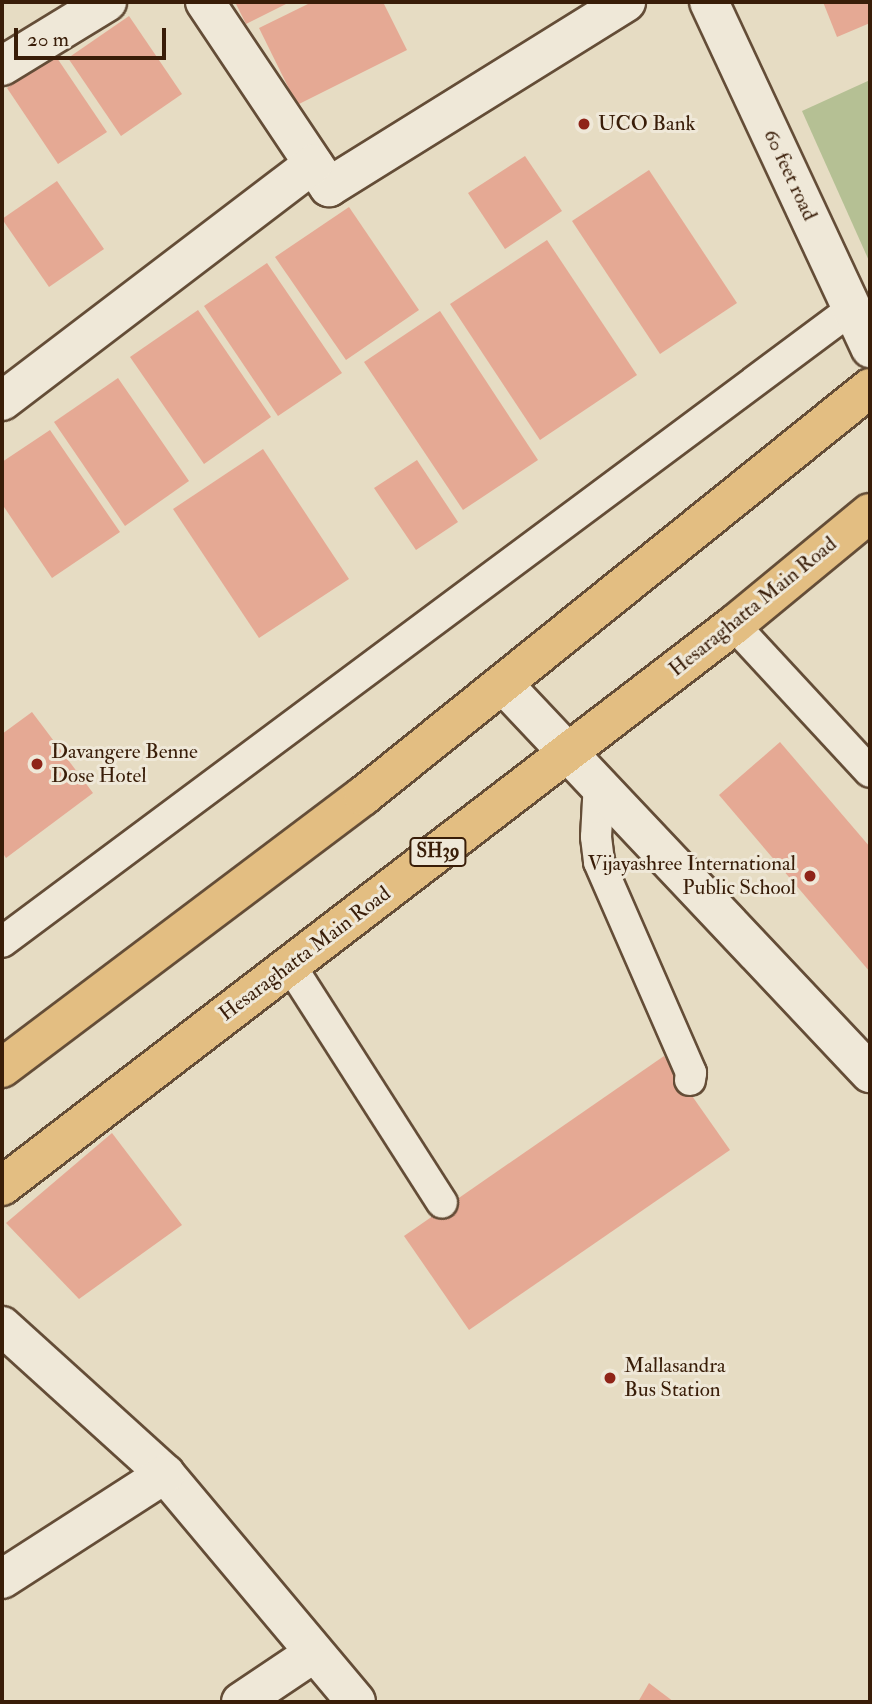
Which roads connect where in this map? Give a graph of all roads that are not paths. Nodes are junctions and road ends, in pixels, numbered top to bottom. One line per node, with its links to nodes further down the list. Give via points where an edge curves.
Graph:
1 (107, 2): 5 (street)
2 (205, 2): 6 (street)
3 (626, 2): 6 (street, via 329,187)
4 (709, 2): 7 (street, 60 feet road)
5 (2, 66)
6 (313, 164): 10 (street)
7 (852, 309): 8 (street, 60 feet road); 17 (lane)
8 (870, 348)
9 (870, 388): 13 (main road)
10 (2, 401)
11 (870, 513): 12 (main road, Hesaraghatta Main Road / SH39)
12 (734, 625): 14 (main road, Hesaraghatta Main Road / SH39); 15 (lane)
13 (503, 684): 14 (street); 19 (main road, via 363,796)
14 (569, 752): 16 (street); 18 (main road, Hesaraghatta Main Road / SH39)
15 (870, 772)
16 (599, 782): 20 (street); 21 (lane, via 599,862 691,1073)
17 (2, 942)
18 (290, 965): 22 (main road, Hesaraghatta Main Road / SH39); 23 (lane)
19 (2, 1068)
20 (870, 1073)
21 (690, 1080)
22 (2, 1186)
23 (442, 1203)
24 (2, 1326): 25 (street)
25 (164, 1474): 26 (street); 27 (street)
26 (2, 1578)
27 (314, 1653): 28 (street); 29 (street)
28 (241, 1702)
29 (356, 1702)

